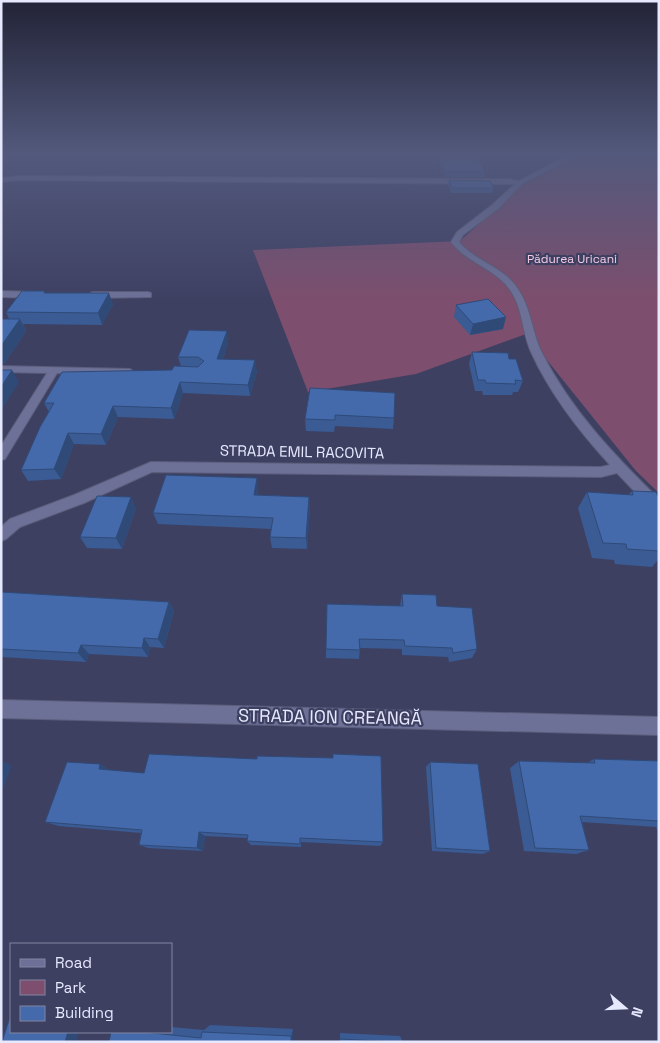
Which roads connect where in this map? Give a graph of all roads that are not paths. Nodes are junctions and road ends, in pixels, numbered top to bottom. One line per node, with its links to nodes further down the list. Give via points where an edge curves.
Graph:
1 (498, 204): 10 (street, via 460,234 455,242 495,271 514,290 537,353 561,396 582,427)
2 (1, 294): 3 (street)
3 (50, 295)
4 (80, 295): 5 (street)
5 (148, 296)
6 (1, 369): 7 (street)
7 (54, 370): 8 (street); 9 (street)
8 (144, 372)
9 (1, 456)
10 (618, 468): 11 (street); 12 (street, STRADA EMIL RACOVITA, via 601,472 151,467 15,523)
11 (659, 508)
12 (1, 535)
13 (1, 709): 14 (street, STRADA ION CREANGĂ)
14 (659, 726)

